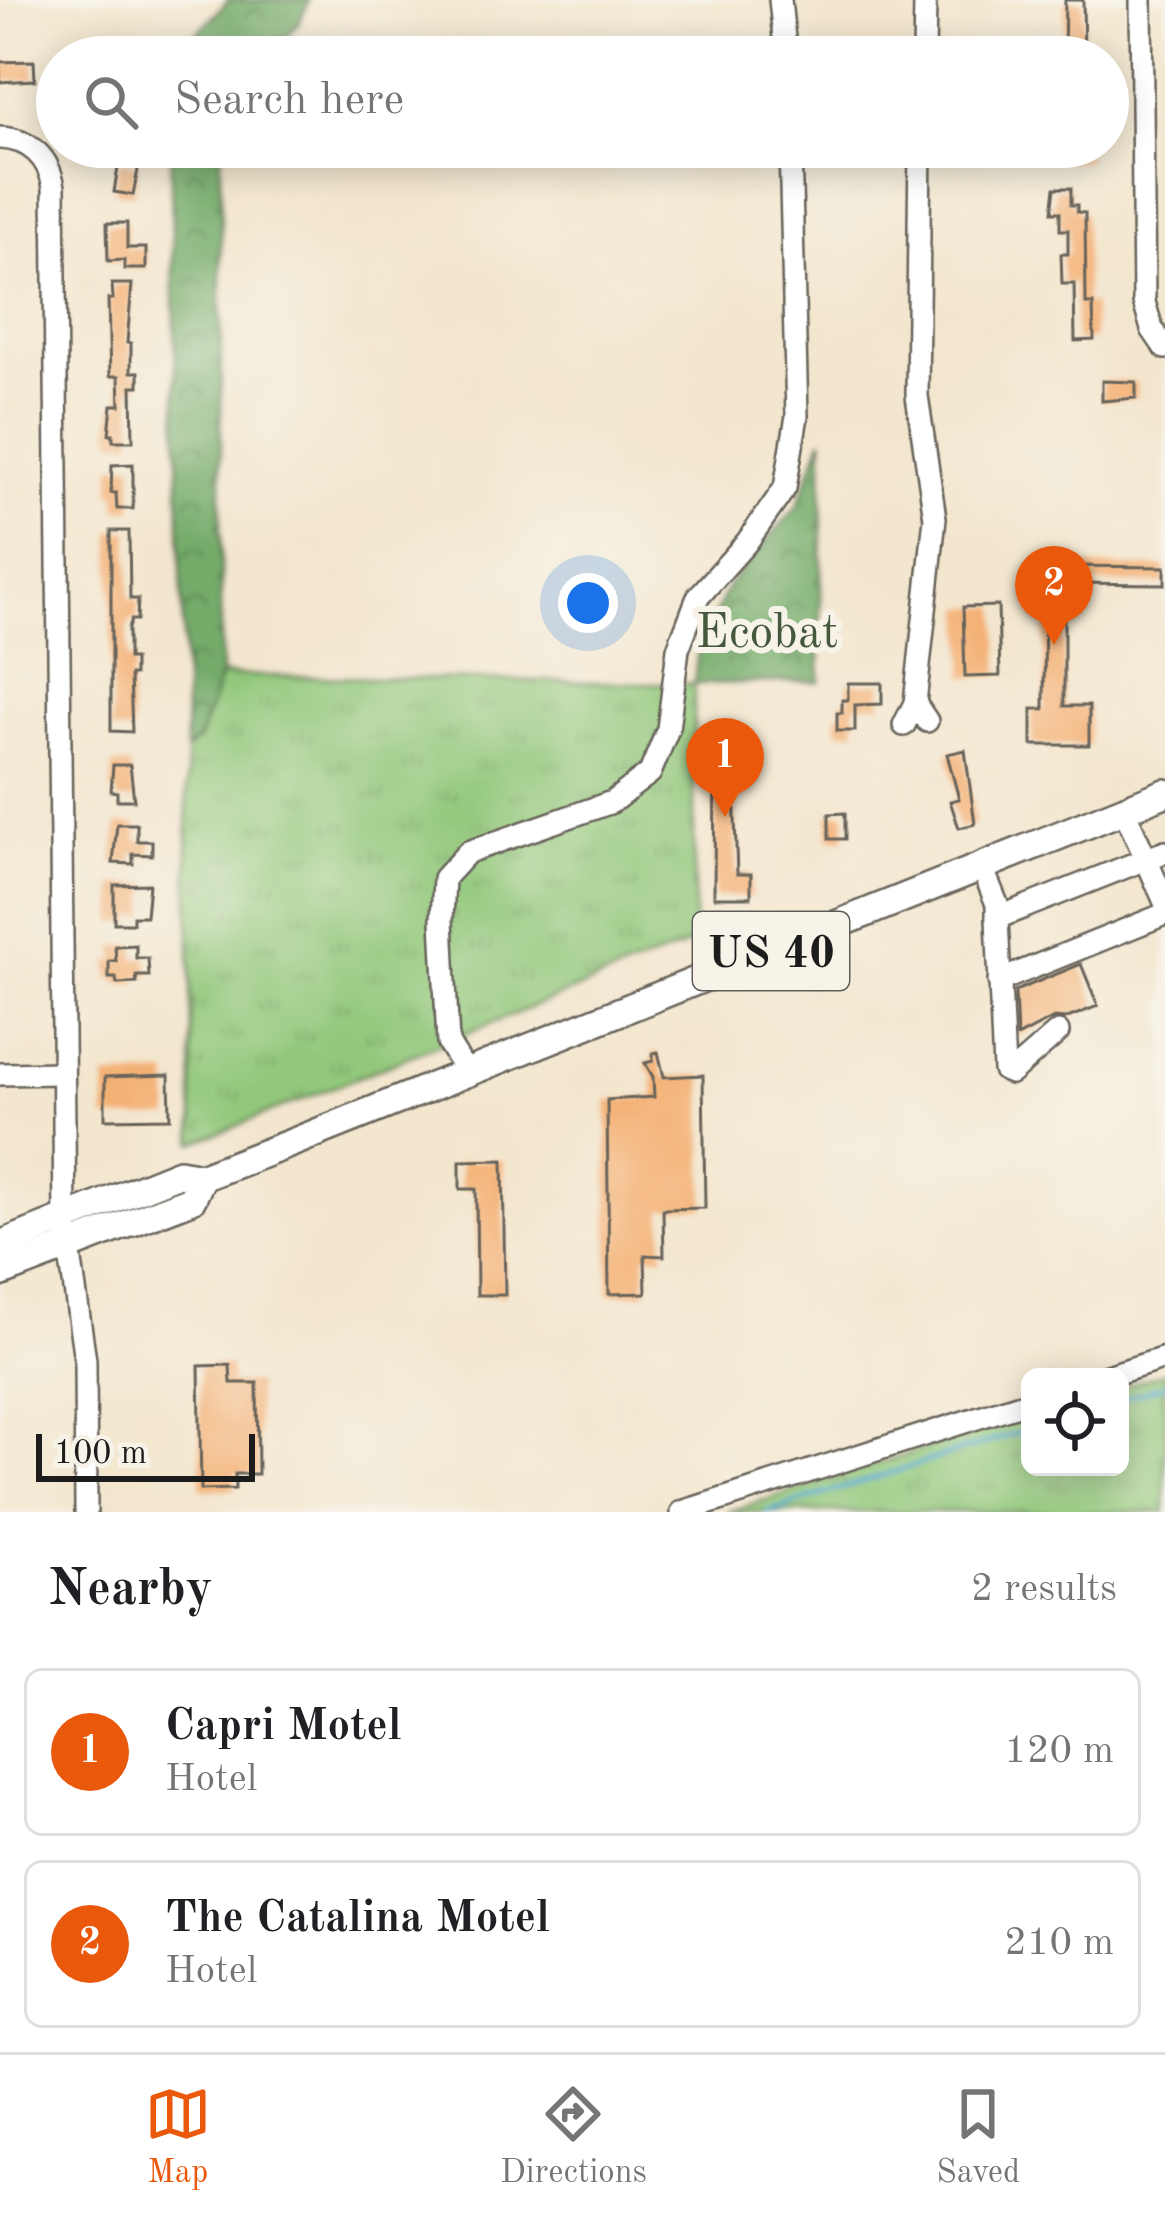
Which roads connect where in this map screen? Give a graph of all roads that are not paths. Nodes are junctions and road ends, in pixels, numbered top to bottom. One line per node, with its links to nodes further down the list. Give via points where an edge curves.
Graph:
1 (780, 0): 4 (street)
2 (925, 0): 5 (street)
3 (1141, 0): 8 (street)
4 (784, 36)
5 (924, 36)
6 (0, 137): 7 (street)
7 (36, 151)
8 (1154, 163): 12 (street, via 1144,302)
9 (49, 168): 23 (street, via 55,191)
10 (791, 168): 24 (street, via 797,416 785,488 698,597 650,773 612,802 468,852 444,878 448,1043)
11 (920, 168): 13 (street, via 917,397 935,518)
12 (1165, 348)
13 (916, 716)
14 (1165, 793): 15 (main road, US 40)
15 (1124, 809): 16 (street); 17 (main road, US 40)
16 (1155, 855): 18 (street); 20 (street)
17 (982, 867): 20 (street); 24 (main road, US 40)
18 (1165, 902)
19 (1165, 914): 21 (street)
20 (997, 918): 21 (street)
21 (999, 981): 22 (street, via 1004,1070 1011,1073)
22 (1058, 1032)
23 (62, 1073): 25 (street); 27 (street)
24 (467, 1073): 26 (main road, US 40)
25 (0, 1074)
26 (202, 1178): 27 (main road, US 40, via 179,1173); 29 (main road, US 40, via 192,1199)
27 (65, 1219): 28 (main road, US 40); 29 (street)
28 (0, 1245)
29 (67, 1247): 30 (main road, US 40); 34 (street, via 85,1360)
30 (0, 1273)
31 (1165, 1358): 32 (street)
32 (1129, 1369)
33 (1021, 1404): 35 (street)
34 (86, 1512)
35 (682, 1512)

